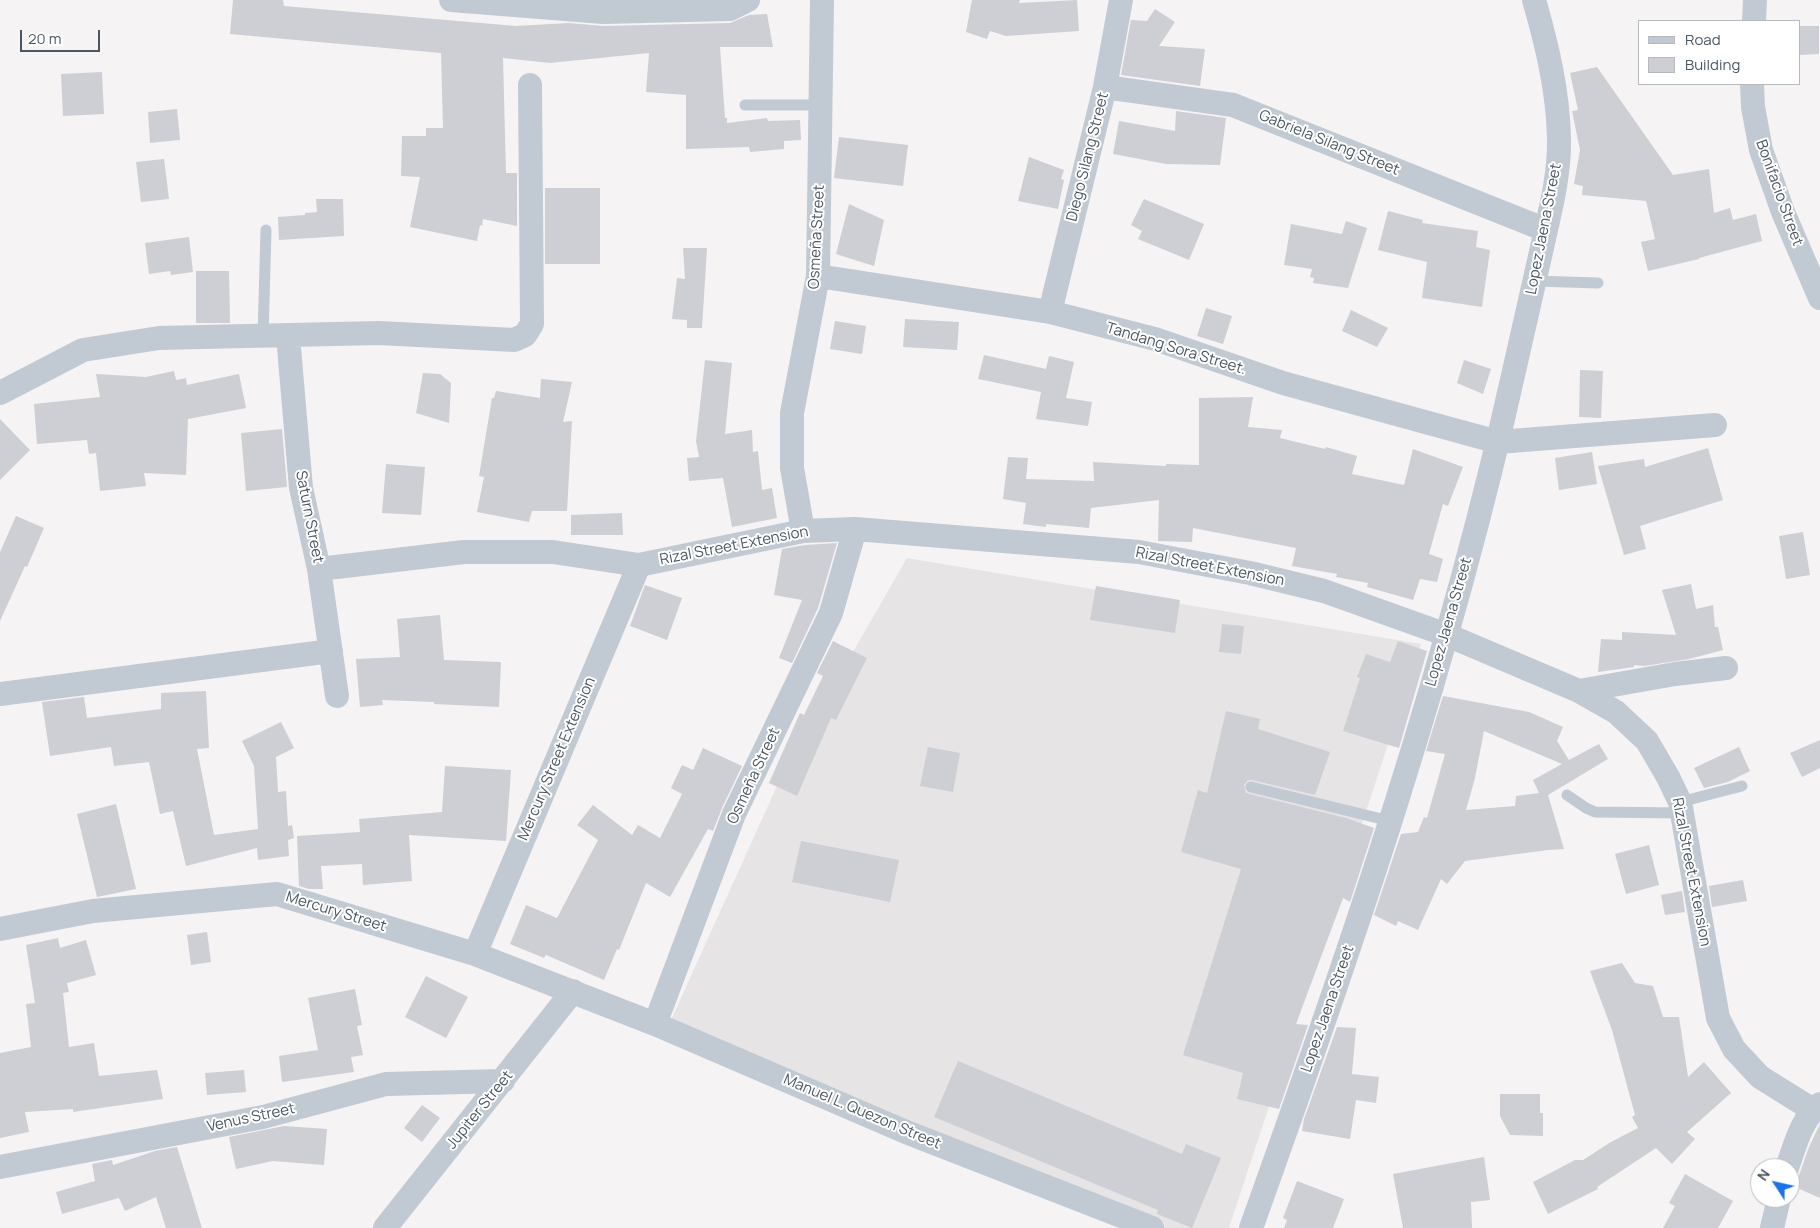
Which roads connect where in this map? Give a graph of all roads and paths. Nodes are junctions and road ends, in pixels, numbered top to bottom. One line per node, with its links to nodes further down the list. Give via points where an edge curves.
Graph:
1 (450, 0): 7 (street)
2 (748, 0): 8 (street, via 730,9)
3 (822, 0): 13 (street, Osmeña Street)
4 (1121, 0): 12 (street, Diego Silang Street)
5 (1534, 0): 16 (street, Lopez Jaena Street, via 1547,47 1559,140)
6 (1755, 0): 9 (street)
7 (526, 3): 8 (street, via 603,12)
8 (636, 6)
9 (1754, 20)
10 (1752, 85): 20 (street, Bonifacio Street, via 1761,150)
11 (530, 86): 22 (street, via 532,324 525,335 514,340 379,333)
12 (1105, 87): 16 (street, Gabriela Silang Street, via 1233,105); 21 (street, Diego Silang Street)
13 (821, 104): 14 (lane); 17 (street, Osmeña Street)
14 (745, 105)
15 (266, 230): 23 (lane)
16 (1546, 230): 18 (street, Lopez Jaena Street)
17 (818, 276): 21 (street, Tandang Sora Street.); 28 (street, Osmeña Street, via 792,413 792,468)
18 (1534, 281): 19 (lane); 26 (street, Lopez Jaena Street)
19 (1598, 283)
20 (1820, 298)
21 (1050, 312): 26 (street, Tandang Sora Street., via 1155,339 1283,383)
22 (288, 336): 23 (street); 30 (street, Saturn Street, via 301,488)
23 (264, 337): 24 (street, via 159,338 83,350)
24 (0, 393)
25 (1715, 425): 26 (street, Tandang Sora Street.)
26 (1498, 442): 31 (street, Lopez Jaena Street)
27 (855, 529): 28 (street, Rizal Street Extension); 31 (street, Rizal Street Extension, via 1138,552 1324,591); 45 (street, Osmeña Street, via 832,613 734,814)
28 (803, 531): 29 (street, Rizal Street Extension)
29 (639, 565): 30 (street, Rizal Street Extension, via 554,552 464,552); 43 (street, Mercury Street Extension)
30 (319, 569): 32 (street, Saturn Street)
31 (1446, 635): 34 (street, Rizal Street Extension); 41 (street, Lopez Jaena Street)
32 (331, 651): 35 (street); 36 (street, Saturn Street)
33 (1726, 668): 34 (street)
34 (1579, 691): 40 (street, Rizal Street Extension, via 1616,712 1647,742)
35 (0, 694)
36 (337, 696)
37 (1251, 786): 41 (lane)
38 (1742, 786): 40 (lane)
39 (1567, 795): 40 (lane, via 1595,812)
40 (1681, 807): 47 (street, Rizal Street Extension, via 1718,1018 1734,1049 1760,1077)
41 (1390, 822): 53 (street, Lopez Jaena Street, via 1327,1015)
42 (0, 929): 43 (street, Mercury Street, via 93,910 277,894)
43 (475, 954): 44 (street, Mercury Street)
44 (573, 991): 45 (street, Manuel L. Quezon Street); 46 (street, Jupiter Street)
45 (655, 1024): 52 (street, Manuel L. Quezon Street, via 906,1132)
46 (504, 1081): 49 (street, Venus Street, via 386,1084 263,1117); 51 (street, Jupiter Street)
47 (1816, 1107): 48 (street, via 1800,1132)
48 (1791, 1158)
49 (0, 1167)
50 (1777, 1208): 54 (street)
51 (385, 1228)
52 (1152, 1228)
53 (1251, 1228)
54 (1772, 1228)

